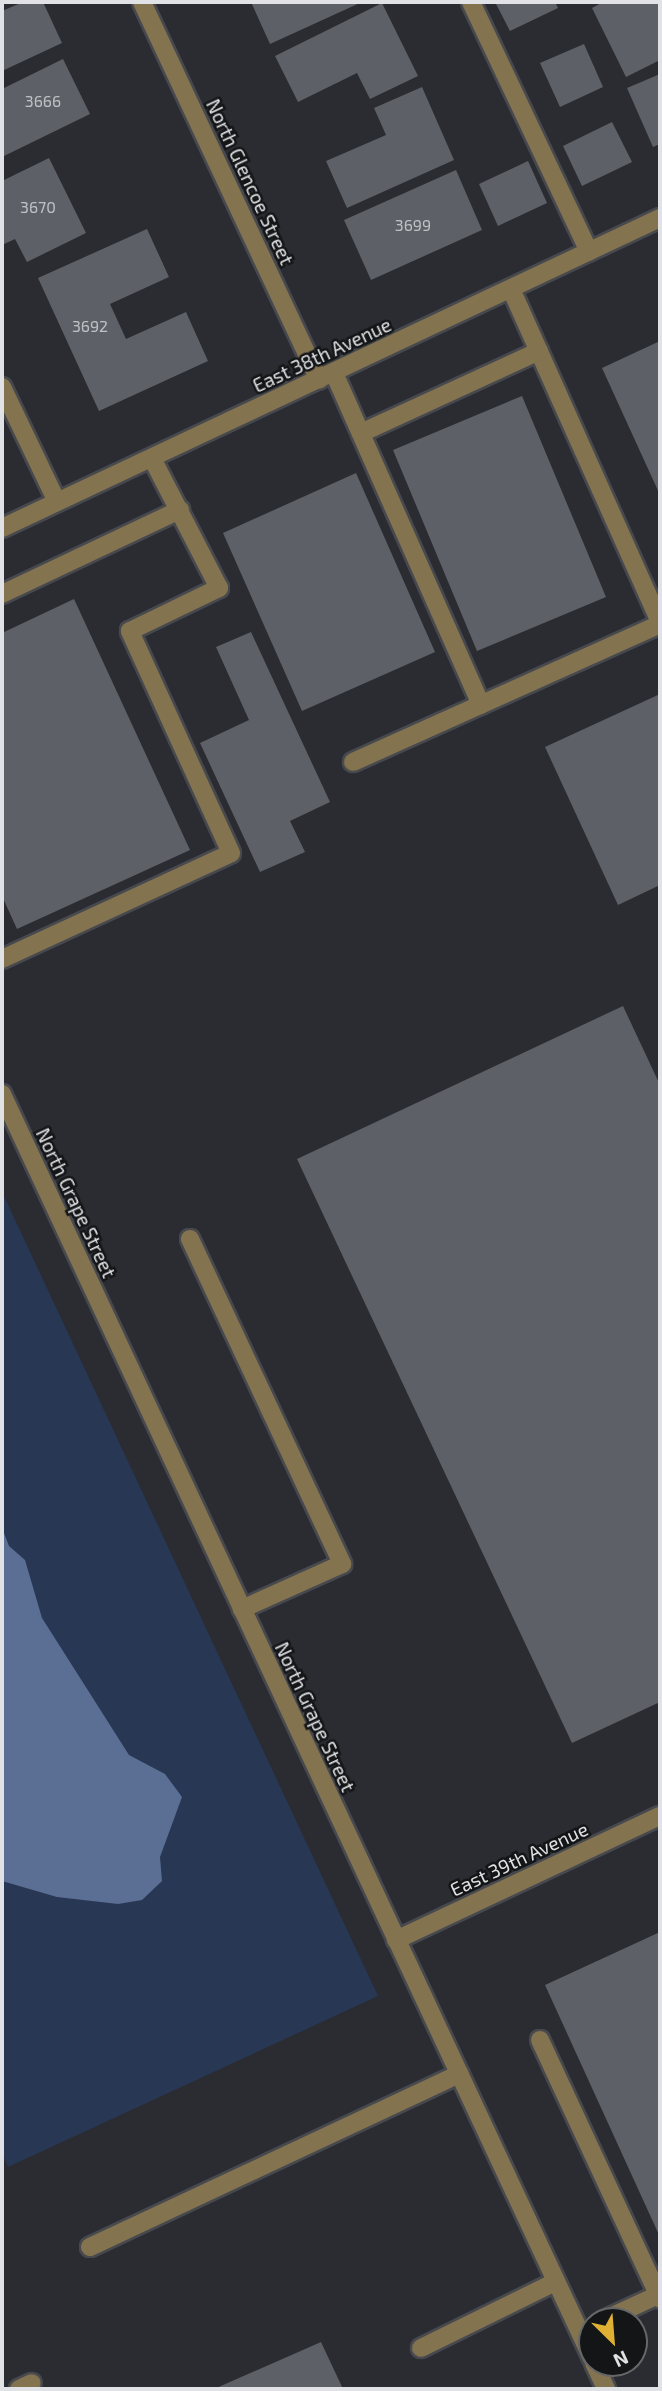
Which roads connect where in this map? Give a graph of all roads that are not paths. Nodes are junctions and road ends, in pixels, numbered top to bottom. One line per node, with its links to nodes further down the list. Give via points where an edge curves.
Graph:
1 (142, 2): 7 (street, North Glencoe Street)
2 (471, 2): 4 (street)
3 (660, 218): 4 (street, East 38th Avenue)
4 (589, 252): 5 (street, East 38th Avenue)
5 (511, 289): 6 (street); 7 (street, East 38th Avenue)
6 (539, 351): 9 (street); 15 (street)
7 (327, 376): 9 (street, North Glencoe Street); 10 (street, East 38th Avenue)
8 (2, 387): 11 (street)
9 (360, 433): 16 (street, North Glencoe Street)
10 (152, 458): 11 (street, East 38th Avenue); 12 (street)
11 (57, 502): 13 (street, East 38th Avenue)
12 (180, 510): 14 (street); 18 (street, via 219,588 130,631 231,853)
13 (2, 528)
14 (2, 594)
15 (660, 623): 16 (street)
16 (481, 705): 17 (street)
17 (353, 762)
18 (2, 959)
19 (2, 1094): 21 (street, North Grape Street)
20 (190, 1239): 21 (street, via 342,1564)
21 (242, 1609): 23 (street, North Grape Street)
22 (660, 1816): 23 (street, East 39th Avenue)
23 (396, 1940): 25 (street, North Grape Street)
24 (540, 2040): 28 (street)
25 (459, 2074): 26 (street); 27 (street, North Grape Street)
26 (90, 2247)
27 (555, 2282): 30 (street, North Grape Street); 31 (street)
28 (659, 2297): 29 (street)
29 (635, 2307)
30 (578, 2316)
31 (421, 2348)

